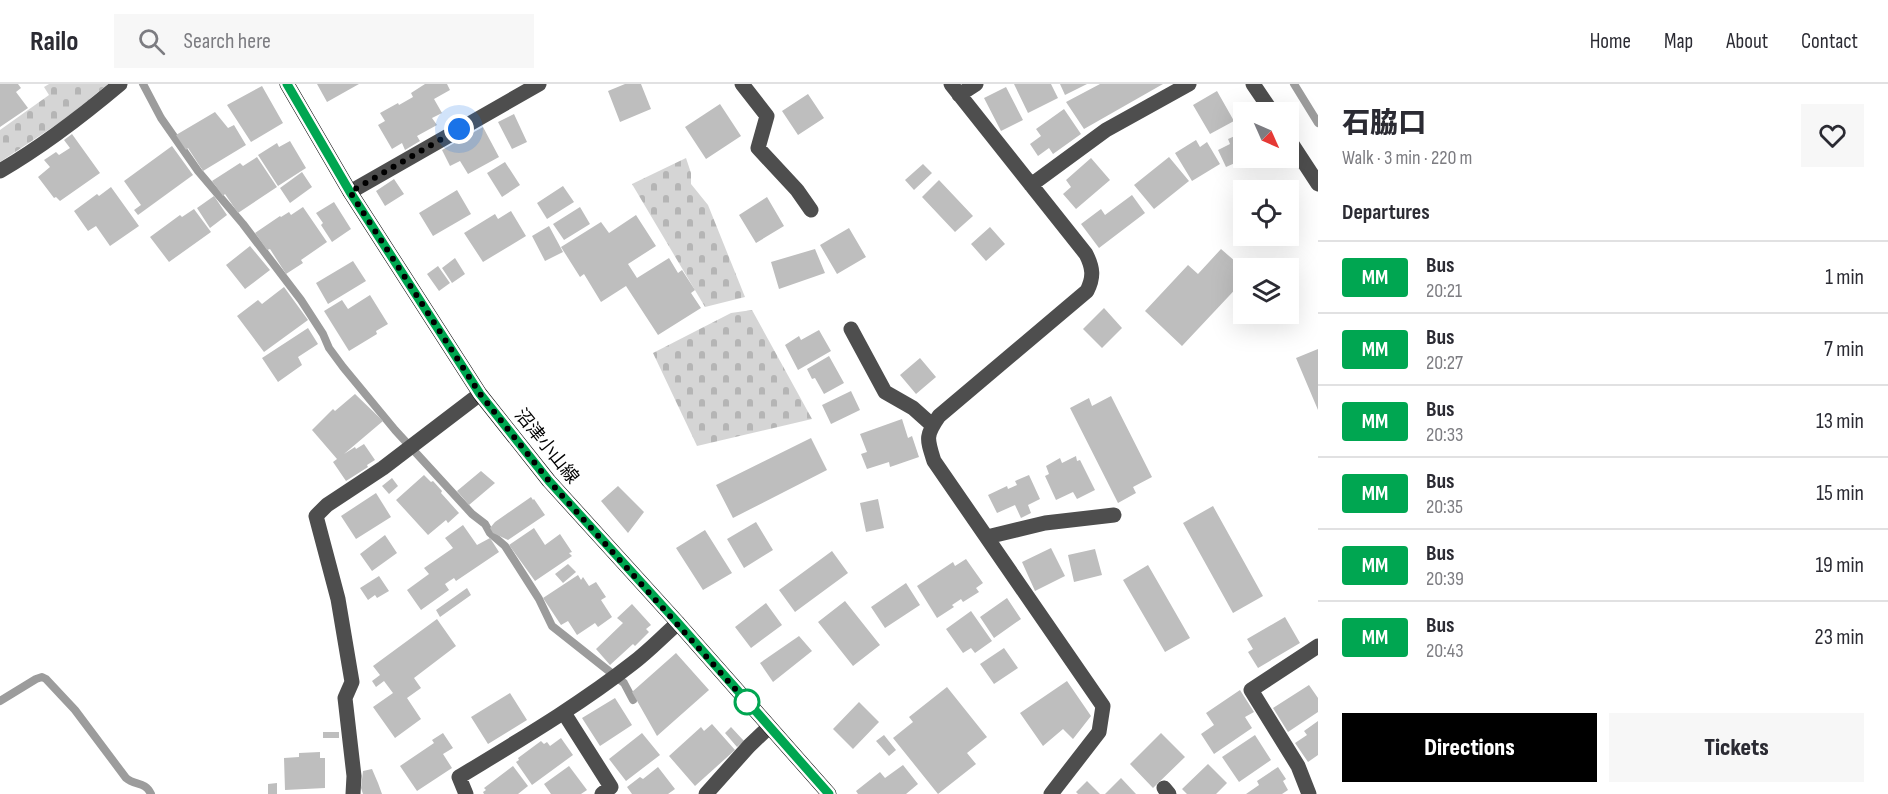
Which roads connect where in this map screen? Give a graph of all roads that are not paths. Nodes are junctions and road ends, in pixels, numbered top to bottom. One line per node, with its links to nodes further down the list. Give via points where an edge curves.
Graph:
1 (120, 84): 11 (street, via 81,116)
2 (287, 84): 14 (main road, 沼津小山線)
3 (539, 84): 14 (street)
4 (742, 84): 15 (street, via 767,116 758,148)
5 (976, 84): 8 (street)
6 (1189, 84): 13 (street, via 1106,130)
7 (1253, 84): 9 (street)
8 (955, 89): 13 (street)
9 (1265, 102)
10 (1299, 155): 12 (street)
11 (0, 171)
12 (1318, 184)
13 (1031, 185): 18 (street, via 1086,254 1092,266 1092,280 1087,291)
14 (350, 192): 17 (main road, 沼津小山線)
15 (811, 210)
16 (851, 329): 18 (street, via 885,392 914,408)
17 (480, 394): 21 (main road, 沼津小山線, via 549,481); 25 (street, via 383,468 327,504 316,516 338,599 351,682 345,698)
18 (932, 425): 20 (street, via 927,439 934,461)
19 (1114, 515): 20 (street, via 1045,523)
20 (987, 537): 30 (street, via 1103,706 1099,732)
21 (678, 623): 23 (street, via 636,661); 24 (main road, 沼津小山線)
22 (1318, 646): 31 (street, via 1251,690 1298,766)
23 (564, 713): 26 (street, via 459,777); 27 (street, via 611,787)
24 (770, 727): 28 (street); 29 (main road, 沼津小山線)
25 (353, 794)
26 (466, 794)
27 (602, 794)
28 (706, 794)
29 (830, 794)
30 (1051, 794)
31 (1309, 794)

